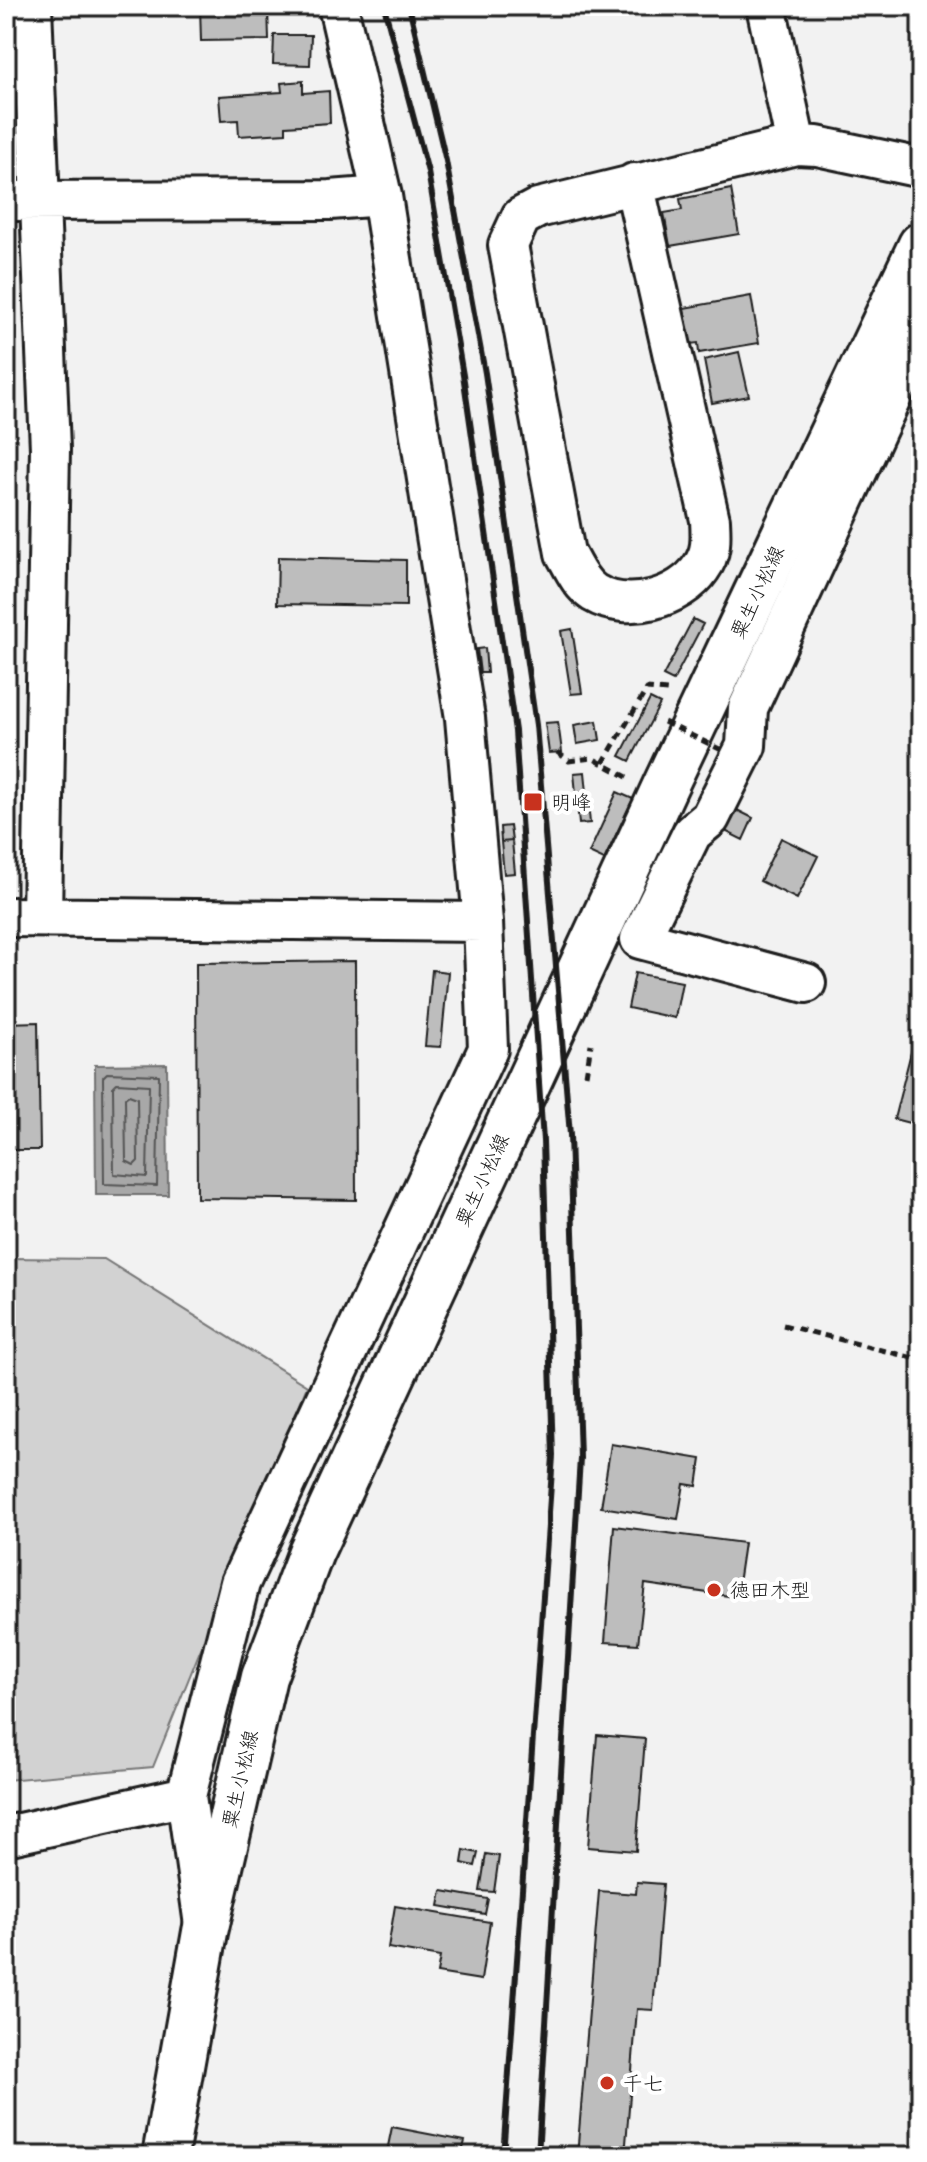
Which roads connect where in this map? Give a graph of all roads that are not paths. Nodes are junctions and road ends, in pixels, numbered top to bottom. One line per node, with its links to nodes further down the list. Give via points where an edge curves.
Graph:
1 (32, 6): 8 (street)
2 (338, 6): 7 (street)
3 (766, 6): 4 (street)
4 (796, 145): 5 (street); 6 (street)
5 (921, 168)
6 (634, 183): 6 (street, via 710,520 711,547 701,568 681,589 624,602 595,593 565,553 508,245 521,217 538,208)
7 (382, 196): 8 (street); 12 (street, via 465,718)
8 (24, 201): 11 (street, via 50,449)
9 (921, 245): 16 (main road, 粟生小松線, via 311,1552 264,1677)
10 (921, 334): 13 (street, via 748,708 746,746 710,818 692,833 640,939)
11 (24, 917): 12 (street)
12 (483, 922): 14 (street, via 488,1049 240,1583)
13 (806, 983)
14 (186, 1796): 15 (street); 16 (street)
15 (6, 1836)
16 (205, 1932): 17 (main road, 粟生小松線)
17 (165, 2156)

